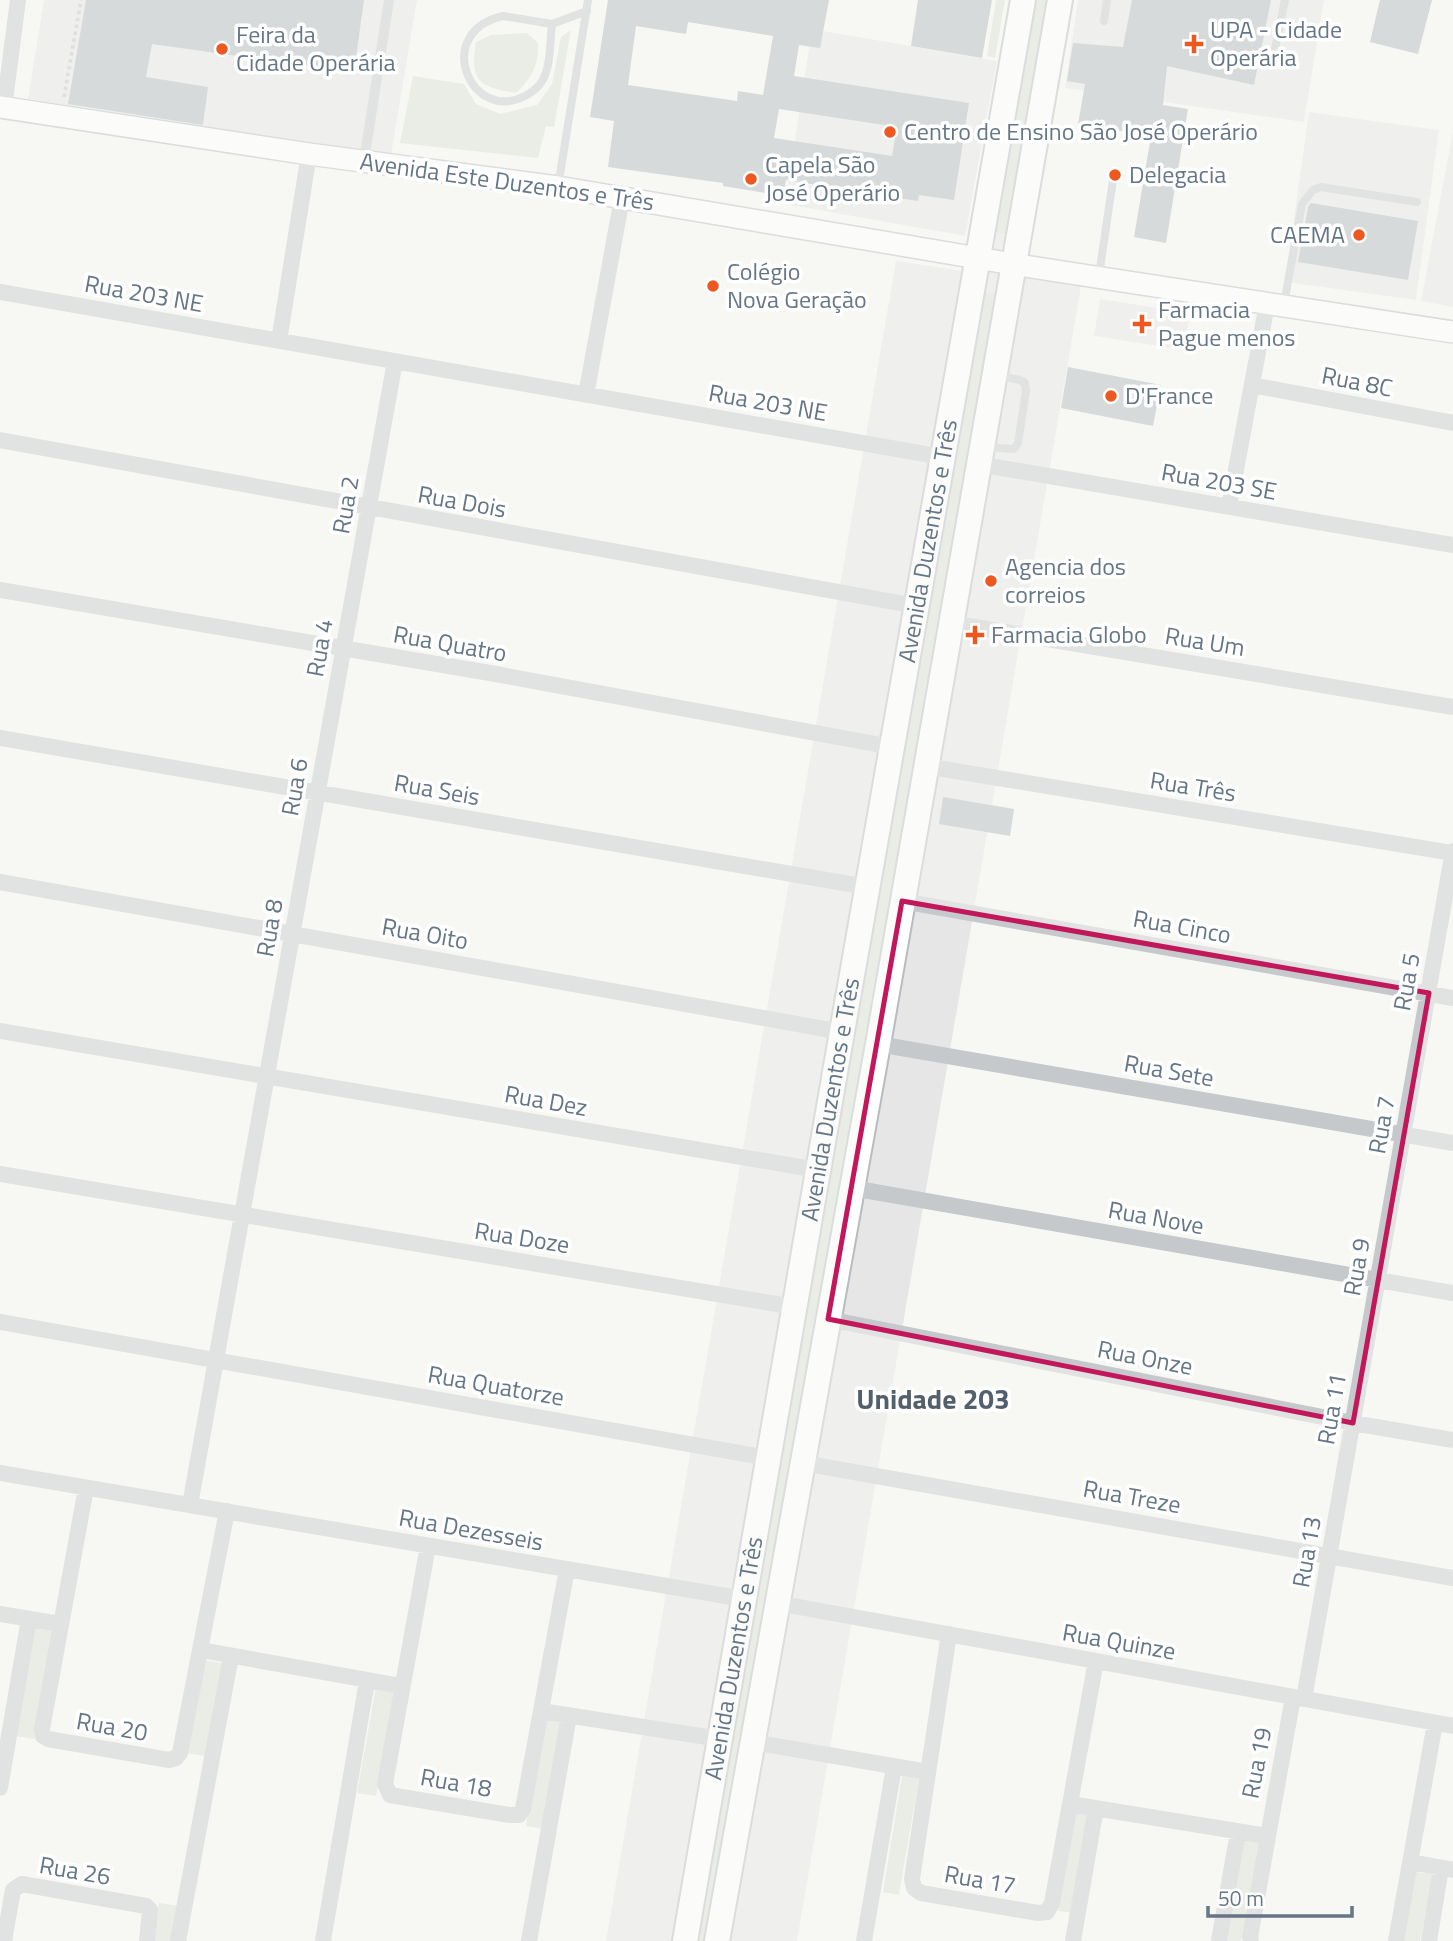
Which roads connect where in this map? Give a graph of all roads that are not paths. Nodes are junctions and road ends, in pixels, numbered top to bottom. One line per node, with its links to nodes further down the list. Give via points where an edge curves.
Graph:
1 (18, 0): 12 (street)
2 (389, 0): 14 (street)
3 (588, 0): 8 (lane)
4 (1023, 0): 19 (main road, Avenida Duzentos e Três)
5 (1060, 0): 20 (main road, Avenida Duzentos e Três)
6 (1107, 0): 9 (lane)
7 (1285, 0): 11 (lane)
8 (587, 11): 10 (lane); 16 (lane)
9 (1104, 21)
10 (552, 24): 10 (lane, via 546,73 530,94 505,102 481,93 471,82 464,54 477,28 503,16)
11 (1275, 54)
12 (2, 108): 13 (main road, Avenida Este Duzentos e Três)
13 (309, 154): 14 (main road, Avenida Este Duzentos e Três); 25 (street)
14 (364, 161): 16 (main road, Avenida Este Duzentos e Três)
15 (1114, 173): 21 (lane)
16 (558, 187): 17 (main road, Avenida Este Duzentos e Três)
17 (622, 198): 19 (main road, Avenida Este Duzentos e Três); 29 (street)
18 (1417, 202): 23 (lane, via 1321,187 1313,190 1302,204)
19 (978, 258): 20 (main road, Avenida Este Duzentos e Três); 33 (main road, Avenida Duzentos e Três)
20 (1013, 264): 21 (main road, Avenida Este Duzentos e Três); 27 (main road, Avenida Duzentos e Três)
21 (1099, 278): 23 (main road, Avenida Este Duzentos e Três)
22 (0, 292): 25 (street, Rua 203 NE)
23 (1275, 305): 24 (main road, Avenida Este Duzentos e Três); 28 (street)
24 (1453, 332)
25 (279, 341): 26 (street, Rua 203 NE)
26 (395, 361): 29 (street, Rua 203 NE); 35 (street, Rua 2)
27 (993, 374): 32 (main road, Avenida Duzentos e Três); 32 (lane, via 1025,383 1018,443 1014,449)
28 (1252, 385): 30 (street, Rua 8C); 34 (street)
29 (586, 395): 33 (street, Rua 203 NE)
30 (1453, 423)
31 (0, 440): 35 (street, Rua Dois)
32 (980, 455): 34 (street, Rua 203 SE); 40 (main road, Avenida Duzentos e Três)
33 (942, 457): 39 (main road, Avenida Duzentos e Três)
34 (1229, 507): 36 (street, Rua 203 SE)
35 (369, 508): 37 (street, Rua 2); 39 (street, Rua Dois)
36 (1453, 545)
37 (355, 583): 41 (street, Rua 4)
38 (0, 590): 41 (street, Rua Quatro)
39 (916, 606): 45 (main road, Avenida Duzentos e Três)
40 (951, 623): 42 (street, Rua Um); 46 (main road, Avenida Duzentos e Três)
41 (344, 648): 43 (street, Rua 4); 45 (street, Rua Quatro)
42 (1453, 707)
43 (331, 720): 47 (street, Rua 6)
44 (0, 738): 47 (street, Rua Seis)
45 (892, 747): 51 (main road, Avenida Duzentos e Três)
46 (925, 766): 48 (street, Rua Três); 52 (main road, Avenida Duzentos e Três)
47 (317, 792): 49 (street, Rua 6); 51 (street, Rua Seis)
48 (1453, 853): 54 (street, Rua 5)
49 (305, 861): 53 (street, Rua 8)
50 (0, 882): 53 (street, Rua Oito)
51 (867, 887): 57 (main road, Avenida Duzentos e Três)
52 (902, 901): 54 (street, Rua Cinco); 58 (main road, Avenida Duzentos e Três)
53 (292, 933): 57 (street, Rua Oito); 60 (street, Rua 8)
54 (1429, 993): 55 (street, Rua Cinco); 59 (street, Rua 5)
55 (1453, 998)
56 (0, 1031): 60 (street, Rua Dez)
57 (842, 1032): 63 (main road, Avenida Duzentos e Três)
58 (878, 1044): 61 (street, Rua Sete); 65 (main road, Avenida Duzentos e Três)
59 (1417, 1058): 61 (street, Rua 7)
60 (267, 1076): 63 (street, Rua Dez); 67 (street)
61 (1404, 1134): 62 (street, Rua Sete); 66 (street, Rua 7)
62 (1453, 1143)
63 (818, 1170): 70 (main road, Avenida Duzentos e Três)
64 (0, 1174): 67 (street, Rua Doze)
65 (852, 1188): 68 (street, Rua Nove); 71 (main road, Avenida Duzentos e Três)
66 (1392, 1200): 68 (street, Rua 9)
67 (242, 1214): 70 (street, Rua Doze); 74 (street)
68 (1378, 1280): 69 (street, Rua Nove); 73 (street, Rua 9)
69 (1453, 1293)
70 (794, 1307): 77 (main road, Avenida Duzentos e Três)
71 (828, 1319): 75 (street, Rua Onze); 78 (main road, Avenida Duzentos e Três)
72 (0, 1322): 74 (street, Rua Quatorze)
73 (1367, 1342): 75 (street, Rua 11)
74 (216, 1360): 77 (street, Rua Quatorze); 82 (street)
75 (1353, 1423): 76 (street, Rua Onze); 80 (street, Rua 11)
76 (1453, 1440)
77 (768, 1458): 88 (main road, Avenida Duzentos e Três)
78 (803, 1463): 85 (street, Rua Treze); 89 (main road, Avenida Duzentos e Três)
79 (0, 1473): 81 (street, Rua Dezesseis)
80 (1342, 1484): 85 (street, Rua 13)
81 (86, 1488): 82 (street, Rua Dezesseis); 92 (street, Rua 20)
82 (190, 1505): 83 (street, Rua Dezesseis)
83 (227, 1511): 84 (street, Rua Dezesseis); 94 (street, Rua 20)
84 (428, 1546): 86 (street, Rua Dezesseis); 98 (street, Rua 18)
85 (1329, 1555): 87 (street, Rua Treze); 99 (street, Rua 13, via 1317,1628)
86 (567, 1569): 88 (street, Rua Dezesseis); 100 (street, Rua 18)
87 (1453, 1578)
88 (744, 1599): 104 (main road, Avenida Duzentos e Três)
89 (777, 1603): 93 (street, Rua Quinze); 105 (main road, Avenida Duzentos e Três)
90 (0, 1614): 91 (street)
91 (29, 1619): 92 (street); 108 (street)
92 (60, 1624): 94 (street, Rua 20, via 42,1729 48,1739 176,1758)
93 (950, 1634): 96 (street, Rua Quinze); 107 (street, Rua 17)
94 (201, 1650): 95 (street)
95 (231, 1656): 97 (street); 117 (street)
96 (1096, 1661): 99 (street, Rua Quinze); 109 (street, Rua 17)
97 (367, 1681): 98 (street); 118 (street)
98 (401, 1686): 100 (street, Rua 18, via 385,1784 390,1795 519,1815)
99 (1298, 1698): 102 (street, Rua Quinze); 112 (street, Rua 19)
100 (541, 1711): 101 (street)
101 (569, 1716): 104 (street); 119 (street)
102 (1435, 1723): 103 (street, Rua Quinze); 113 (street)
103 (1453, 1726)
104 (720, 1739): 120 (main road, Avenida Duzentos e Três)
105 (752, 1742): 106 (street); 121 (main road, Avenida Duzentos e Três)
106 (894, 1767): 107 (street); 122 (street)
107 (928, 1772): 109 (street, Rua 17, via 912,1879 921,1893 1047,1912)
108 (0, 1788)
109 (1070, 1804): 110 (street)
110 (1096, 1808): 111 (street, Rua 19); 123 (street)
111 (1238, 1832): 112 (street, Rua 19); 124 (street, Rua 19)
112 (1267, 1836): 125 (street, Rua 19)
113 (1411, 1862): 114 (street); 126 (street)
114 (1447, 1869): 127 (street)
115 (4, 1941): 116 (street, Rua 26, via 13,1890 22,1884 146,1906 151,1915)
116 (147, 1941)
117 (178, 1941)
118 (323, 1941)
119 (529, 1941)
120 (685, 1941)
121 (717, 1941)
122 (864, 1941)
123 (1073, 1941)
124 (1219, 1941)
125 (1251, 1941)
126 (1396, 1941)
127 (1429, 1941)

